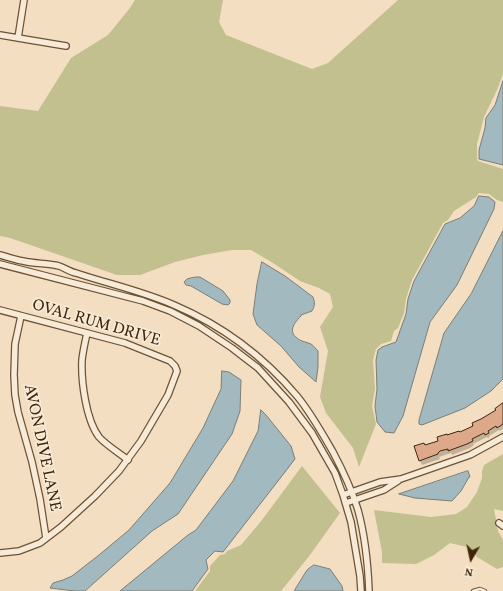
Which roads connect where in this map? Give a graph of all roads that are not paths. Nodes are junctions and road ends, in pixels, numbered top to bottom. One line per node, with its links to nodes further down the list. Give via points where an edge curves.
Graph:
1 (24, 0): 3 (street)
2 (0, 36): 3 (street)
3 (18, 38): 4 (street)
4 (66, 46)
5 (0, 255): 13 (street, via 60,267 146,294 201,318 239,341 262,360 297,396 320,430)
6 (0, 264): 14 (street, via 143,301 199,326 232,348 258,368 289,402 316,440 335,473)
7 (0, 310): 8 (street, OVAL RUM DRIVE)
8 (21, 316): 9 (street, OVAL RUM DRIVE); 19 (street, AVON DIVE LANE, via 15,344 15,395 32,462)
9 (87, 333): 11 (street, via 82,359 82,379 94,429 100,438); 11 (street, OVAL RUM DRIVE, via 150,352 176,366 177,371 168,395)
10 (503, 437): 12 (street, via 470,455)
11 (128, 460): 19 (street, OVAL RUM DRIVE, via 95,496)
12 (401, 479): 13 (street, via 380,482); 15 (street, via 384,490)
13 (351, 492): 14 (street); 15 (street)
14 (343, 495): 16 (street)
15 (355, 500): 16 (street); 22 (street, via 364,539)
16 (346, 503): 21 (street)
17 (503, 522): 18 (street, via 499,523)
18 (503, 526)
19 (46, 538): 20 (street, OVAL RUM DRIVE, via 19,551)
20 (0, 553)
21 (361, 591)
22 (369, 591)
23 (473, 591): 24 (lane)
24 (485, 591)

